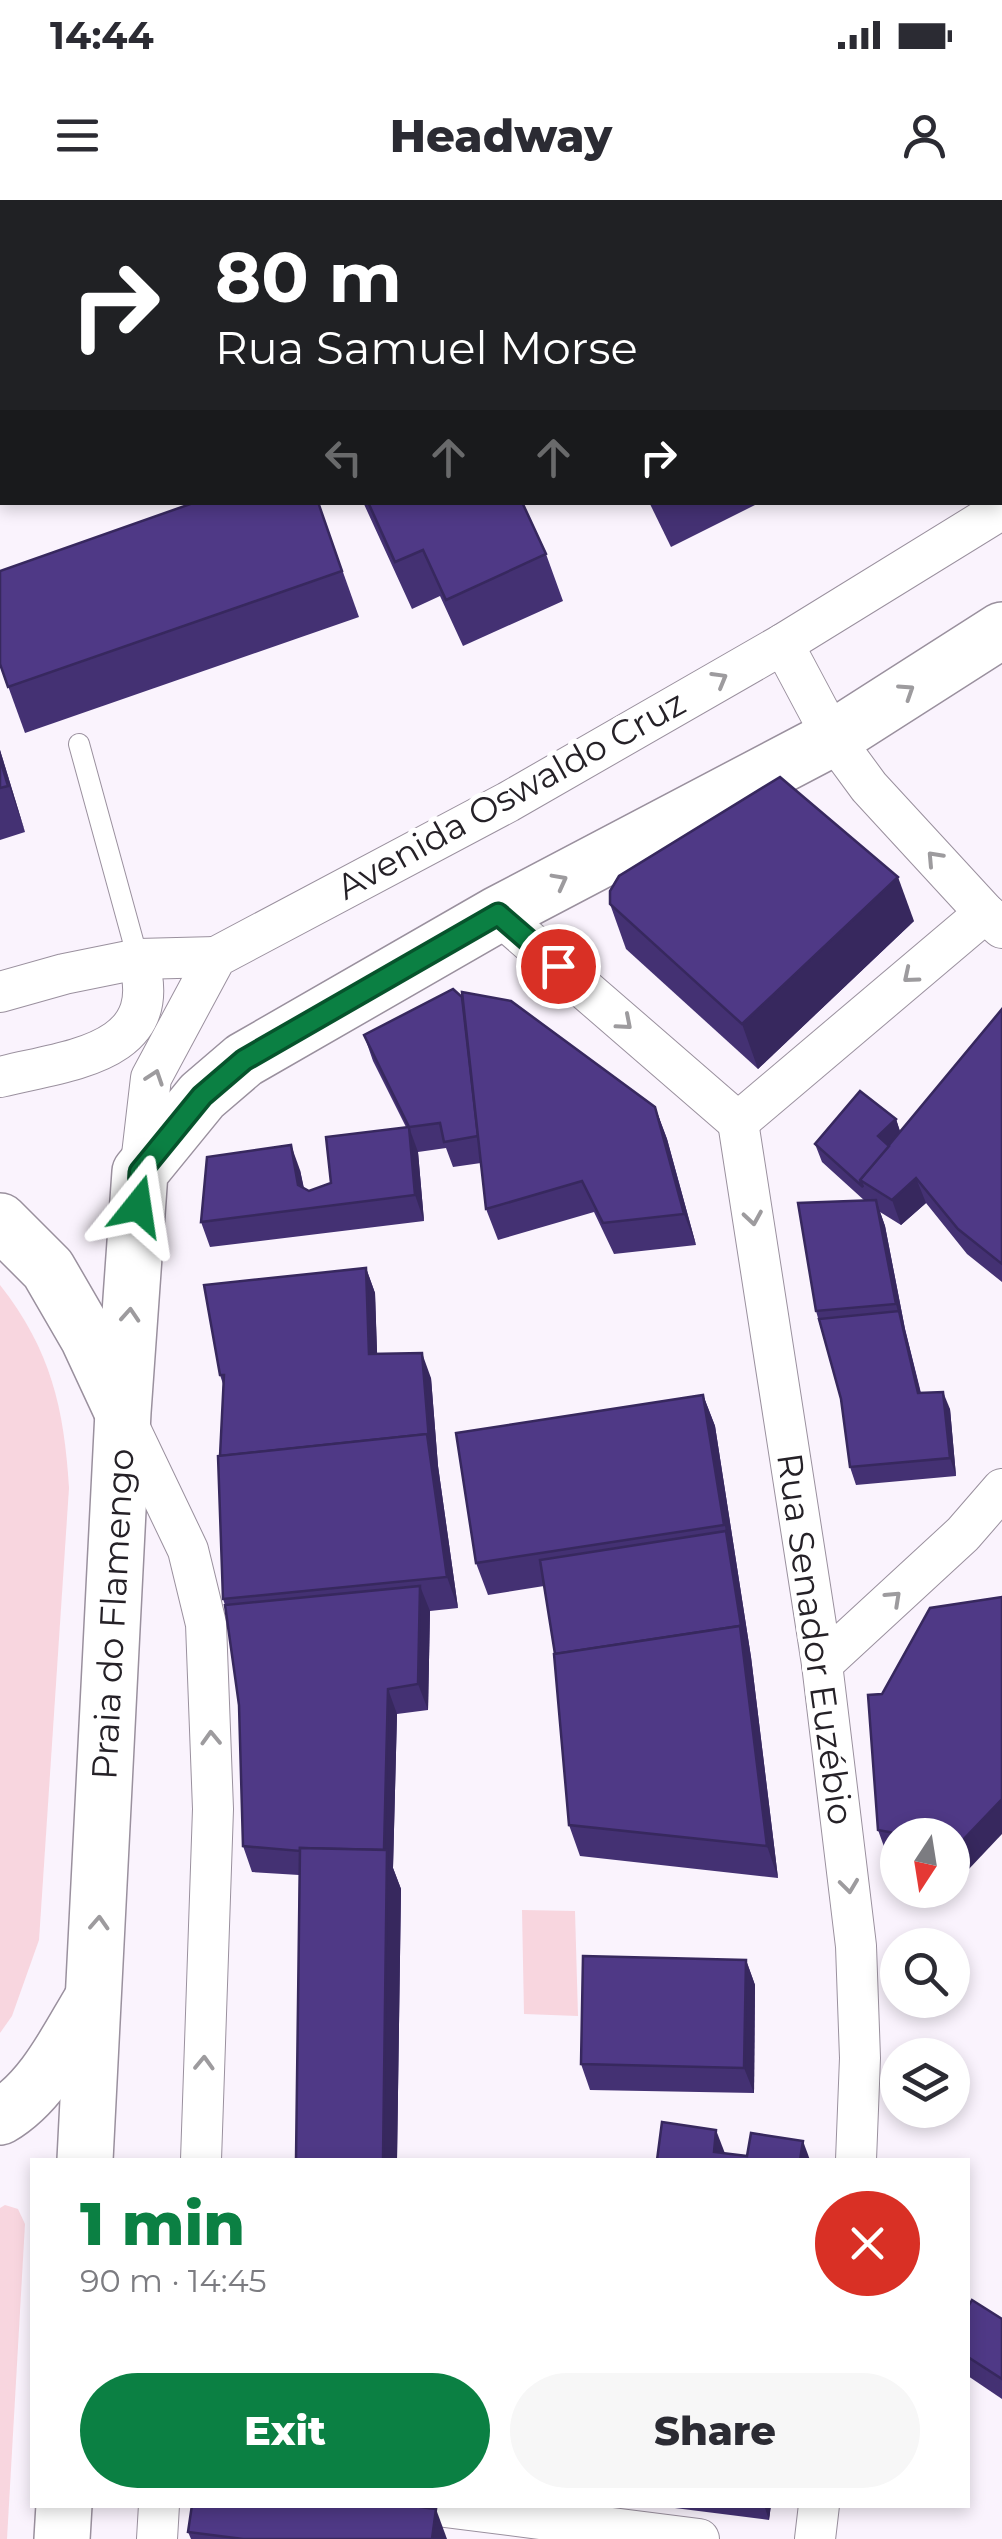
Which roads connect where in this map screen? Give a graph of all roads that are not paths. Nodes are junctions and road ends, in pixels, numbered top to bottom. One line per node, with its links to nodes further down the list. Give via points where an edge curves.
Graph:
1 (1002, 509): 3 (street, Avenida Oswaldo Cruz)
2 (1002, 630): 4 (main road, one-way to 2)
3 (782, 644): 4 (street); 8 (street, Avenida Oswaldo Cruz, one-way to 3, via 508,802)
4 (833, 738): 6 (main road, one-way to 4); 7 (street, one-way to 4, via 869,787)
5 (80, 744): 9 (lane)
6 (498, 914): 12 (street, one-way to 12); 13 (main road, via 244,1060 202,1096)
7 (993, 920): 12 (street, one-way to 12)
8 (216, 956): 9 (street); 13 (street, one-way to 8, via 152,1078)
9 (138, 959): 10 (street); 11 (street, via 143,1004 120,1039 102,1052)
10 (0, 992)
11 (0, 1077)
12 (738, 1122): 17 (street, Rua Senador Euzébio, one-way to 17)
13 (140, 1172): 15 (main road, one-way to 13)
14 (0, 1220): 15 (main road, via 48,1269)
15 (122, 1412): 18 (main road, Praia do Flamengo, one-way to 15); 21 (street, Praia do Flamengo, one-way to 15, via 214,1809 206,1624 188,1550)
16 (1002, 1489): 17 (street, one-way to 16, via 963,1534)
17 (822, 1664): 22 (street, Rua Senador Euzébio, one-way to 22, via 856,1946)
18 (96, 1993): 19 (main road, via 44,2076); 20 (main road, Praia do Flamengo)
19 (0, 2117)
20 (85, 2158)
21 (201, 2158)
22 (856, 2158)
23 (64, 2508): 27 (main road)
24 (159, 2508): 28 (street)
25 (453, 2508): 29 (street)
26 (819, 2508): 30 (street)
27 (62, 2539)
28 (157, 2539)
29 (698, 2539)
30 (815, 2539)

